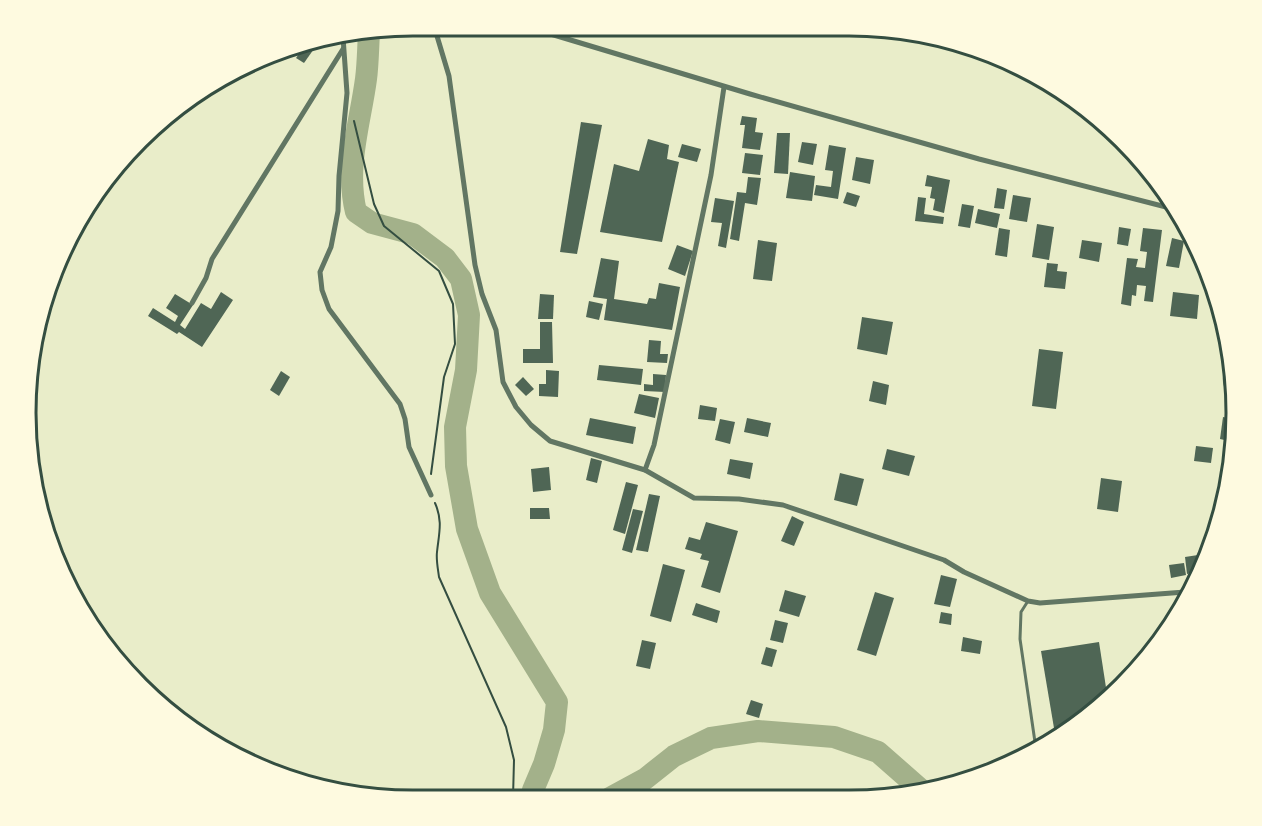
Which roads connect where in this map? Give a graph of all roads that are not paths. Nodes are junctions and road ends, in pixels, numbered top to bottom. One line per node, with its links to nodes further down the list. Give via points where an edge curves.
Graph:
1 (435, 36): 8 (street, via 449,76 475,265 496,330 503,382 521,413 550,441)
2 (557, 36): 5 (street)
3 (343, 42): 4 (street)
4 (344, 48): 7 (street, via 212,259); 9 (street, via 347,93 338,211 331,247 320,272 322,290 329,309 400,404 409,447)
5 (724, 87): 6 (street); 8 (street, via 711,175 654,445)
6 (1163, 206)
7 (192, 303)
8 (645, 470): 11 (street, via 694,498 783,505 899,543)
9 (431, 495)
10 (1180, 592): 11 (street, via 1070,602)
11 (1028, 601): 12 (lane, via 1021,612 1020,639)
12 (1035, 741)

